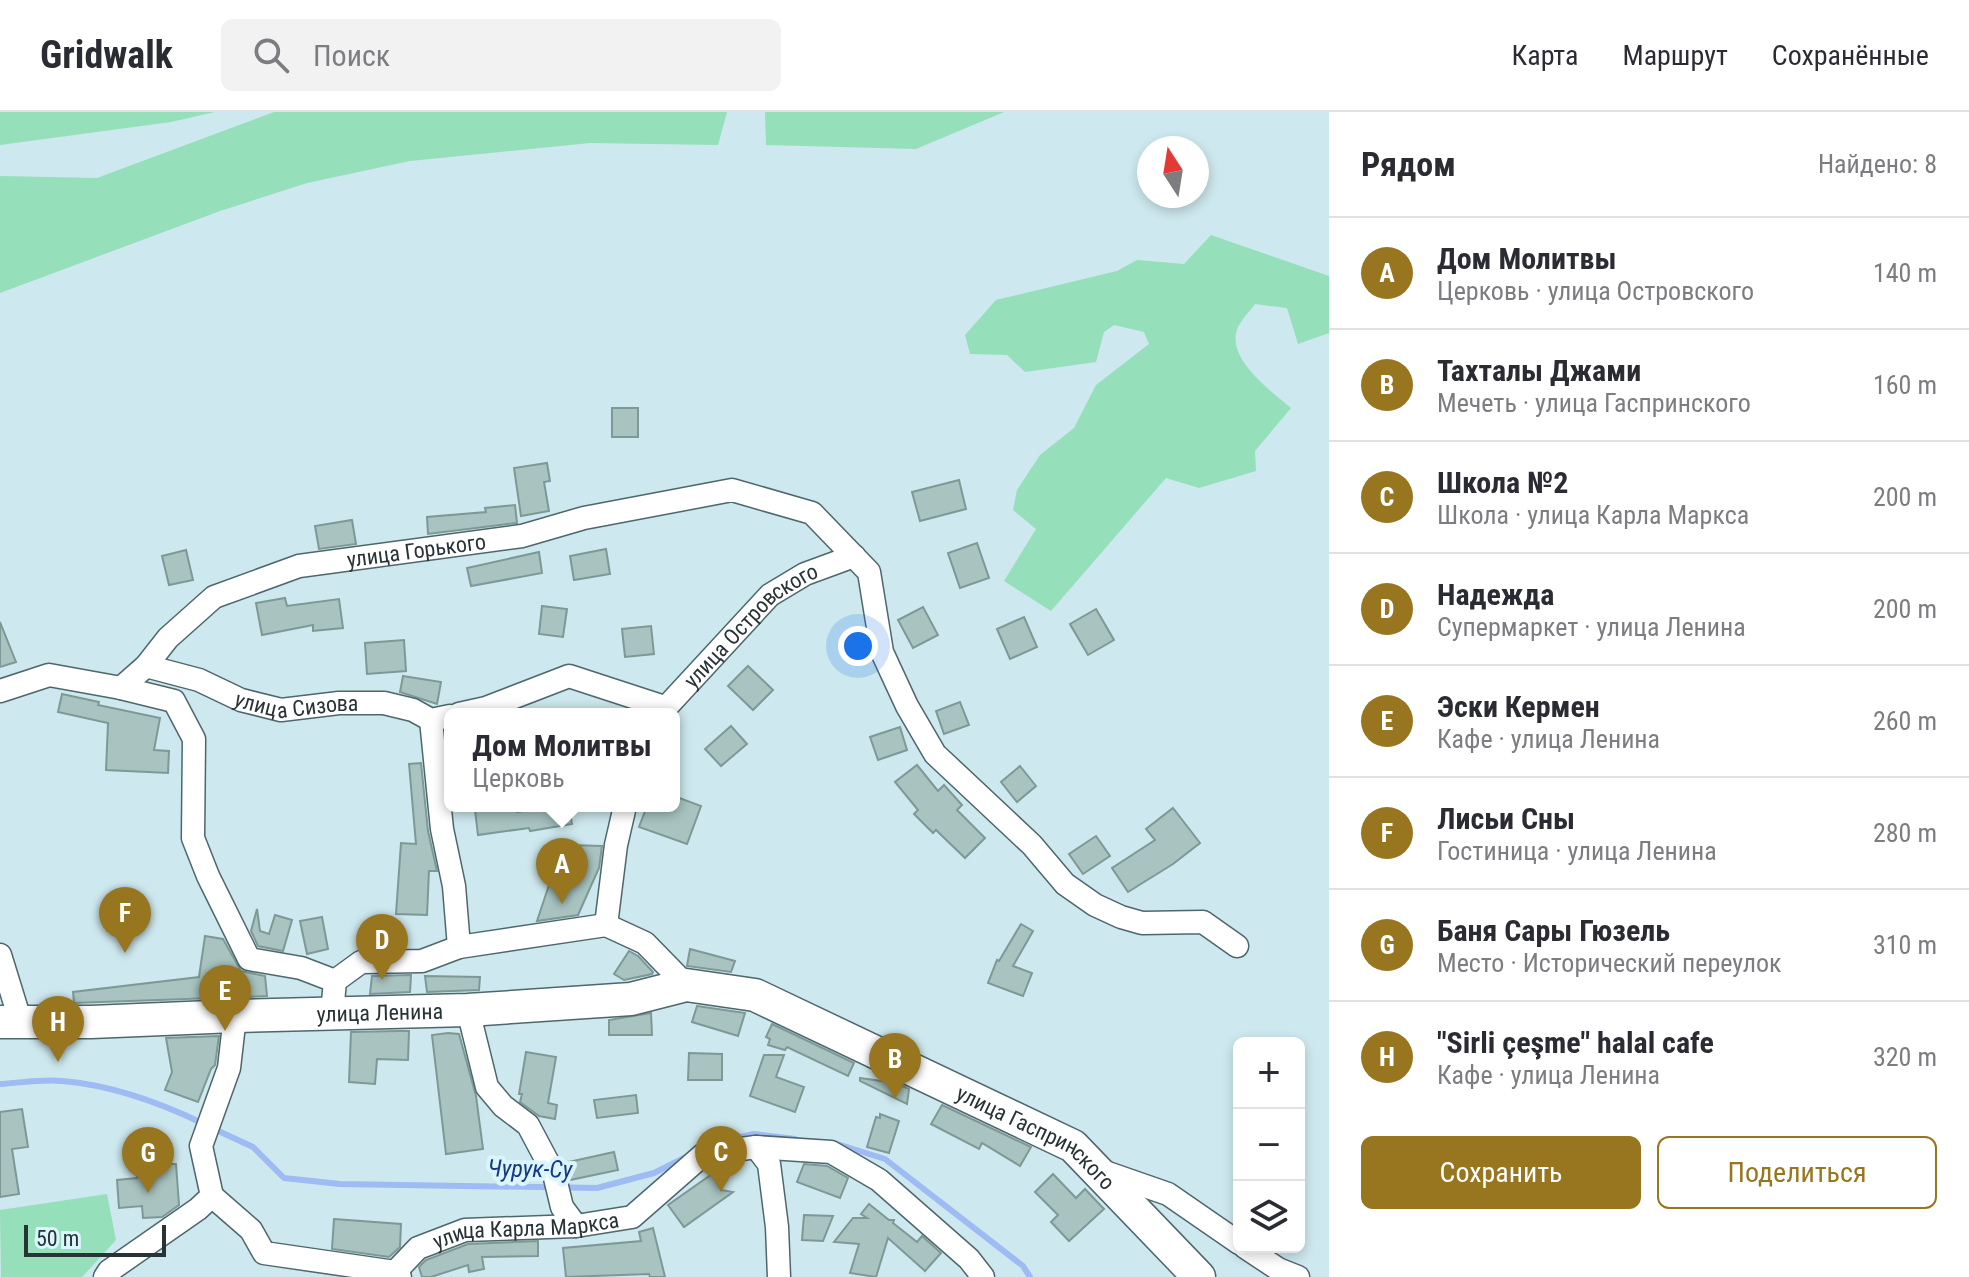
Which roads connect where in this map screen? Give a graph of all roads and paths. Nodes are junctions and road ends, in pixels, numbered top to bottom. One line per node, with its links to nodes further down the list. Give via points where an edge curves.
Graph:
1 (854, 556): 2 (street, улица Горького, via 812,513 732,490 584,518 522,536 299,566 214,597); 7 (street, улица Островского, via 805,574 770,595); 11 (street, улица Горького, via 869,572 882,652 935,754 1032,845 1065,884 1095,905 1142,923 1203,922)
2 (146, 666): 3 (street, улица Горького); 8 (street, улица Сизова, via 281,710 384,703)
3 (121, 688): 4 (street, via 49,675); 14 (street, via 174,701 194,739 193,838 249,959 301,968)
4 (0, 691)
5 (486, 708): 6 (street, via 569,676)
6 (654, 708)
7 (665, 708)
8 (441, 718): 12 (street, via 442,829)
9 (624, 812): 10 (street)
10 (606, 925): 12 (street); 15 (street, via 645,943)
11 (1237, 946)
12 (459, 947): 14 (street, via 422,961 361,962)
13 (0, 955): 20 (street)
14 (335, 981): 18 (street)
15 (686, 985): 16 (main road, улица Ленина); 17 (main road, улица Ленина, via 631,999)
16 (755, 995): 22 (main road, улица Гаспринского, via 1023,1120 1073,1146)
17 (468, 1010): 18 (main road, улица Ленина); 24 (street, via 487,1087 528,1125 554,1174 562,1207)
18 (332, 1013): 19 (main road, улица Ленина)
19 (235, 1016): 20 (main road, улица Ленина); 23 (street, via 229,1068 201,1146)
20 (10, 1022)
21 (756, 1147): 24 (street, улица Карла Маркса, via 704,1154 632,1217); 29 (street, via 769,1164); 30 (street, улица Карла Маркса, via 831,1152 879,1180)
22 (1091, 1167): 25 (street, via 1168,1194); 31 (main road, улица Гаспринского)
23 (212, 1196): 27 (street, via 251,1230 264,1253); 28 (street)
24 (576, 1226): 27 (street, улица Карла Маркса, via 465,1230 418,1248)
25 (1233, 1239)
26 (1254, 1253): 32 (street)
27 (398, 1275)
28 (105, 1277)
29 (779, 1277)
30 (983, 1277)
31 (1199, 1277)
32 (1298, 1277)

